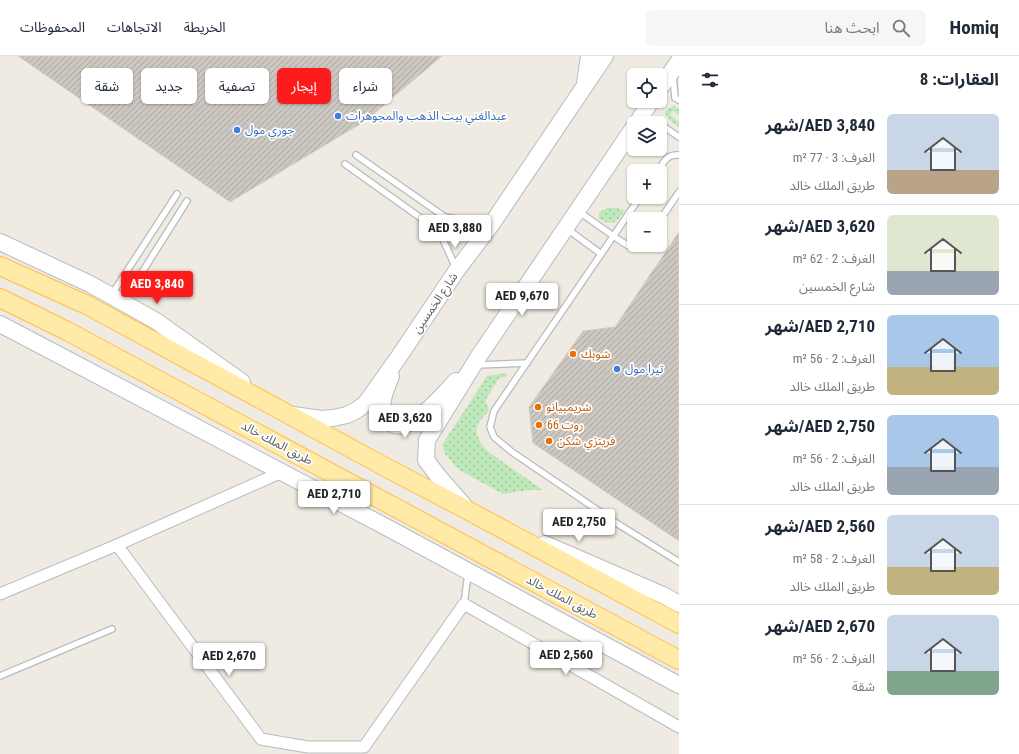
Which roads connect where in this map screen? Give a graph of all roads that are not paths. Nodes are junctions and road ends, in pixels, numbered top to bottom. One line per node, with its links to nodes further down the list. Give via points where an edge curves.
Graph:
1 (589, 56): 5 (main road)
2 (605, 56): 5 (main road, شارع الخمسين)
3 (676, 65): 4 (main road); 6 (lane, via 675,98)
4 (667, 78)
5 (584, 89): 20 (main road, شارع الخمسين)
6 (679, 100)
7 (667, 129): 8 (lane)
8 (679, 137)
9 (627, 138): 18 (main road)
10 (356, 155): 20 (lane, via 445,217)
11 (679, 155): 13 (lane, via 673,154)
12 (345, 164): 27 (lane, via 439,231)
13 (663, 164)
14 (679, 192): 19 (lane)
15 (176, 194): 29 (lane)
16 (187, 201): 29 (lane)
17 (635, 204): 22 (lane)
18 (577, 211): 21 (main road); 22 (lane)
19 (665, 212)
20 (491, 225): 27 (main road, شارع الخمسين)
21 (566, 227): 25 (lane); 32 (main road)
22 (613, 236): 24 (lane); 25 (lane)
23 (0, 242): 29 (main road)
24 (627, 245)
25 (601, 254): 33 (lane)
26 (0, 266): 34 (main road, via 87,305)
27 (457, 270): 31 (main road, شارع الخمسين)
28 (0, 298): 45 (main road, طريق الملك خالد, via 69,332)
29 (117, 299): 34 (main road, via 156,321)
30 (0, 324): 35 (main road)
31 (398, 358): 32 (main road, via 381,405 384,415 391,424 399,427 424,414); 34 (main road, شارع الخمسين, via 366,403 357,410 347,415 321,419)
32 (477, 361): 33 (lane); 36 (main road, via 427,440 426,460)
33 (527, 363): 38 (lane, via 494,411 490,427 494,437 621,526)
34 (287, 414): 36 (main road)
35 (282, 472): 37 (street); 39 (main road)
36 (467, 510): 42 (main road); 43 (main road)
37 (117, 545): 40 (street); 41 (street, via 261,739 308,747 364,747)
38 (679, 562)
39 (468, 572): 41 (lane); 47 (main road)
40 (0, 594)
41 (464, 604): 48 (street)
42 (679, 604)
43 (679, 624)
44 (112, 629): 46 (lane)
45 (679, 660)
46 (0, 676)
47 (679, 685)
48 (679, 727)

